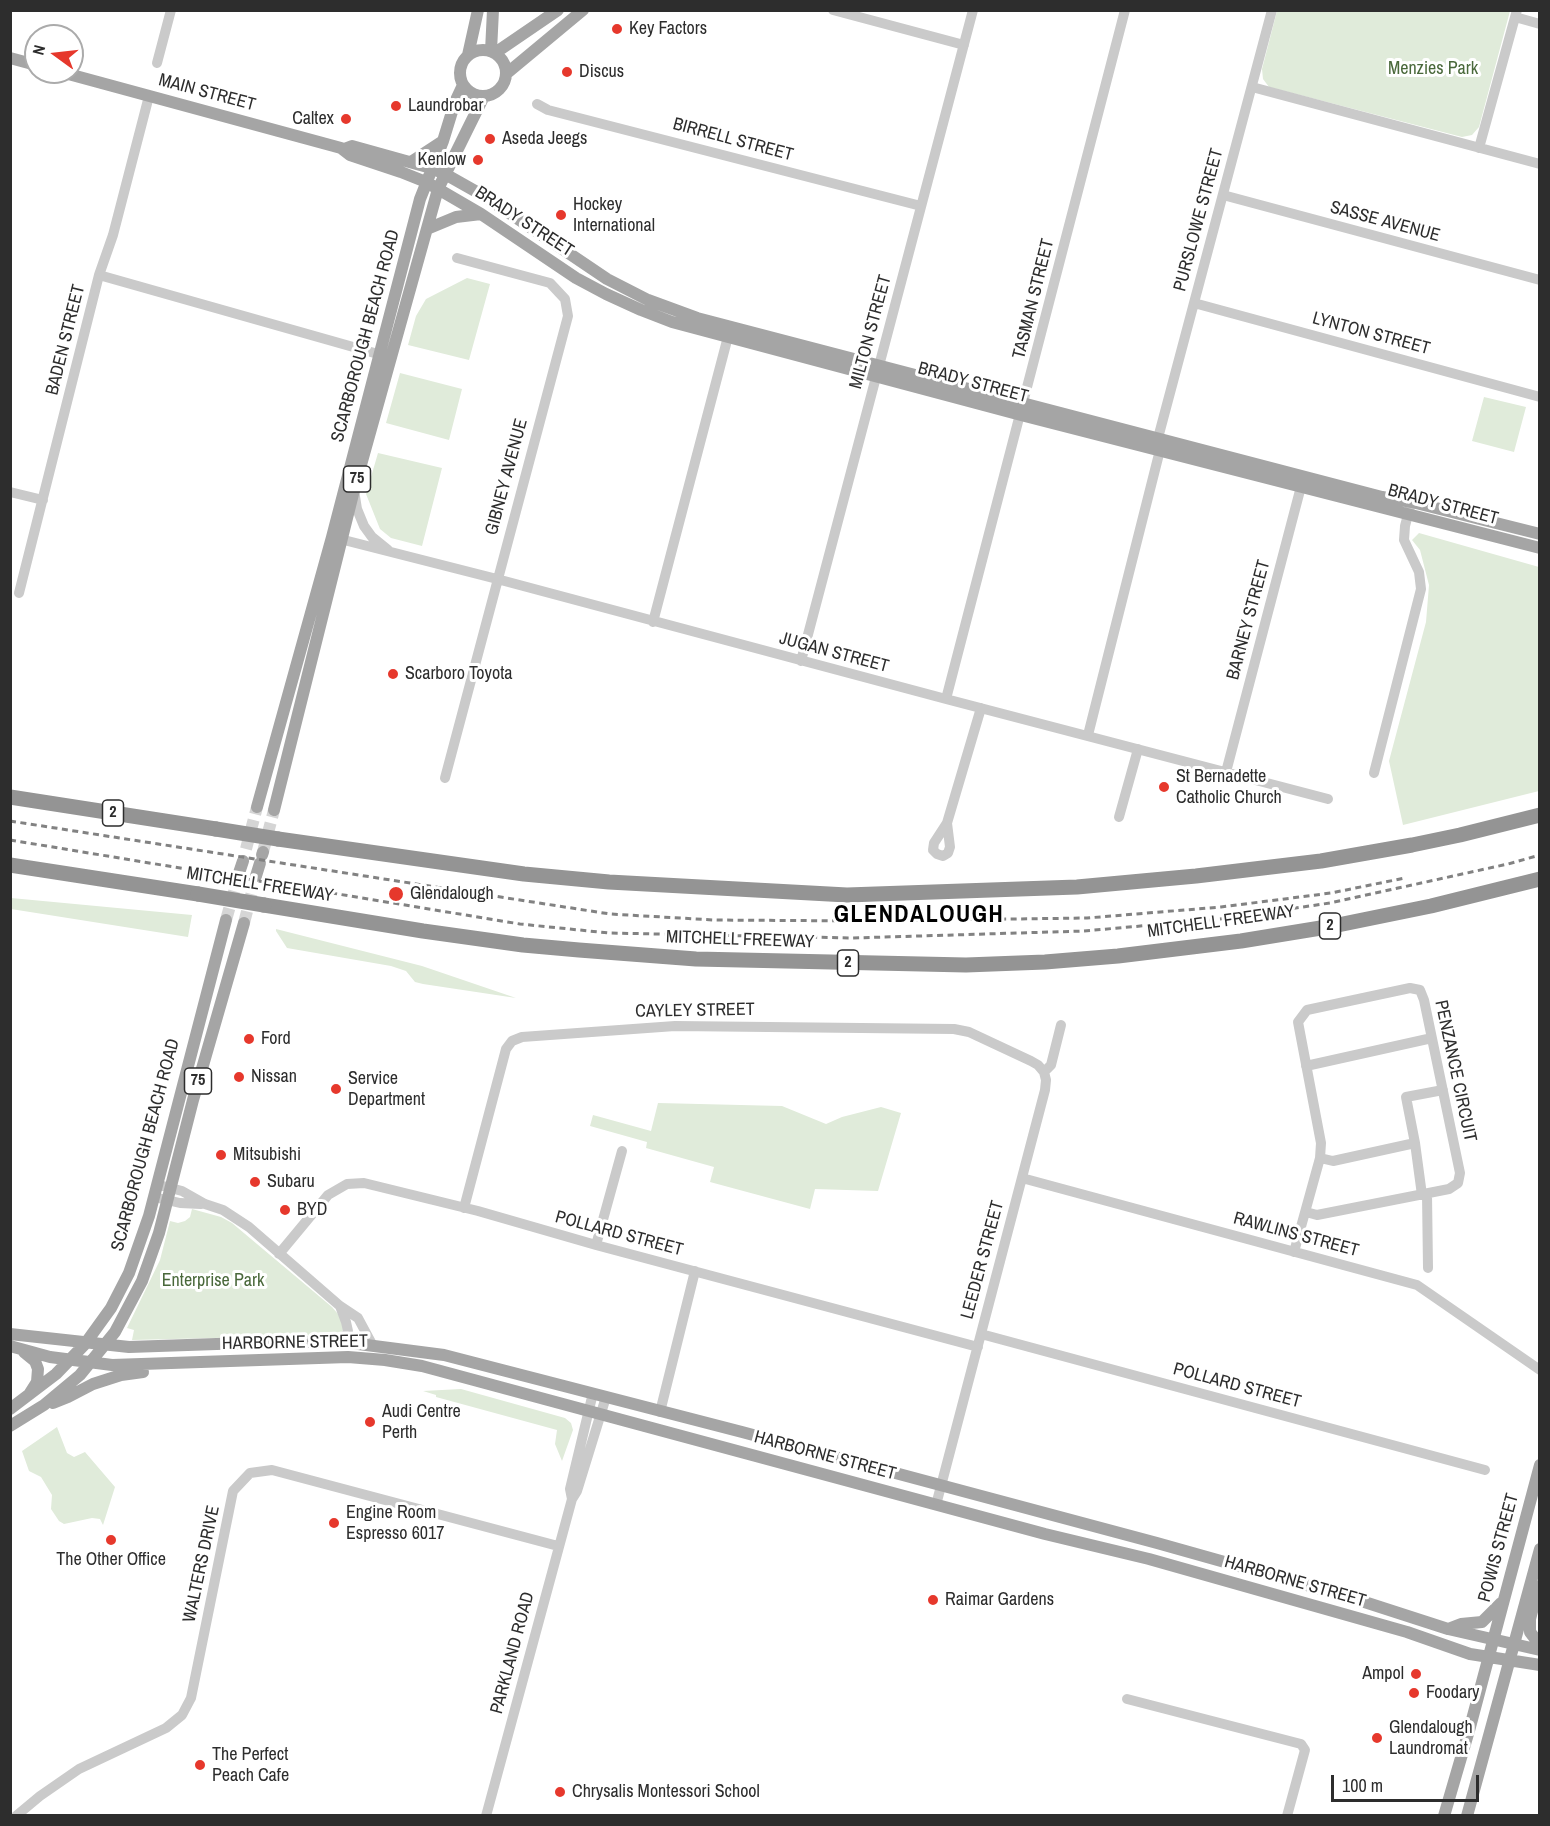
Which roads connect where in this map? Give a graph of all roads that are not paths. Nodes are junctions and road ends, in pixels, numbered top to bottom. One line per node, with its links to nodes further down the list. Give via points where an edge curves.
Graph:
1 (171, 10): 15 (street)
2 (478, 10): 14 (main road)
3 (493, 10): 13 (main road)
4 (558, 10): 13 (main road)
5 (583, 10): 16 (main road)
6 (833, 10): 12 (street)
7 (973, 10): 12 (street, MILTON STREET)
8 (1125, 10): 44 (street, TASMAN STREET)
9 (1272, 10): 19 (street, PURSLOWE STREET)
10 (1516, 14): 11 (street); 25 (street)
11 (1539, 24)
12 (964, 45): 33 (street, MILTON STREET)
13 (493, 52): 14 (main road, via 479,50); 16 (main road, via 503,62)
14 (468, 55): 18 (main road, via 460,69)
15 (157, 63)
16 (506, 74): 21 (main road, via 499,89)
17 (84, 78): 20 (main road, MAIN STREET)
18 (463, 85): 21 (main road, via 472,94); 23 (main road, SCARBOROUGH BEACH ROAD / 75)
19 (1252, 87): 25 (street); 32 (street, PURSLOWE STREET)
20 (149, 96): 24 (main road, MAIN STREET); 37 (street, BADEN STREET)
21 (484, 96): 29 (main road, SCARBOROUGH BEACH ROAD / 75)
22 (537, 104): 33 (street, BIRRELL STREET)
23 (443, 141): 26 (main road); 28 (main road, SCARBOROUGH BEACH ROAD / 75)
24 (344, 148): 26 (main road, MAIN STREET, via 351,146); 30 (main road, MAIN STREET, via 350,155)
25 (1479, 148): 27 (street)
26 (411, 162): 28 (main road, MAIN STREET)
27 (1539, 164)
28 (431, 168): 29 (main road, MAIN STREET); 30 (main road, SCARBOROUGH BEACH ROAD / 75)
29 (445, 174): 31 (main road, SCARBOROUGH BEACH ROAD / 75); 40 (main road, BRADY STREET, via 620,286)
30 (426, 182): 31 (main road, BRADY STREET); 41 (main road, SCARBOROUGH BEACH ROAD / 75)
31 (438, 189): 34 (main road, BRADY STREET); 35 (main road, SCARBOROUGH BEACH ROAD / 75)
32 (1223, 195): 38 (street, SASSE AVENUE); 39 (street, PURSLOWE STREET)
33 (921, 206): 42 (street, MILTON STREET)
34 (481, 214): 35 (main road, via 456,217); 40 (main road, BRADY STREET, via 606,294 672,322)
35 (427, 229): 41 (main road, SCARBOROUGH BEACH ROAD / 75)
36 (457, 258): 55 (street, GIBNEY AVENUE, via 550,283 565,299 568,316)
37 (99, 275): 41 (street); 49 (street, BADEN STREET)
38 (1539, 280)
39 (1194, 303): 43 (street, LYNTON STREET); 45 (street, PURSLOWE STREET)
40 (729, 332): 42 (main road, BRADY STREET); 57 (street)
41 (386, 356): 47 (main road, SCARBOROUGH BEACH ROAD / 75); 52 (main road, SCARBOROUGH BEACH ROAD / 75)
42 (878, 371): 44 (main road, BRADY STREET); 58 (street, MILTON STREET)
43 (1539, 397)
44 (1022, 409): 45 (main road, BRADY STREET); 59 (street, TASMAN STREET)
45 (1159, 444): 46 (main road, BRADY STREET); 61 (street, PURSLOWE STREET)
46 (1302, 482): 50 (main road, BRADY STREET); 63 (street, BARNEY STREET)
47 (354, 490): 52 (main road, SCARBOROUGH BEACH ROAD / 75); 54 (street, via 364,526)
48 (10, 492): 49 (street)
49 (43, 500): 56 (street, BADEN STREET)
50 (1410, 508): 51 (main road, BRADY STREET); 53 (main road, BRADY STREET); 64 (street, via 1404,540 1419,572 1421,589)
51 (1539, 534)
52 (337, 539): 54 (street, JUGAN STREET); 68 (main road, SCARBOROUGH BEACH ROAD / 75); 69 (main road, SCARBOROUGH BEACH ROAD / 75)
53 (1537, 548)
54 (392, 554): 55 (street, JUGAN STREET)
55 (497, 579): 57 (street, JUGAN STREET); 65 (street, GIBNEY AVENUE)
56 (19, 593)
57 (652, 622): 58 (street, JUGAN STREET)
58 (801, 661): 59 (street, JUGAN STREET)
59 (946, 699): 60 (street, JUGAN STREET)
60 (981, 708): 61 (street, JUGAN STREET); 72 (street)
61 (1088, 735): 62 (street, JUGAN STREET)
62 (1138, 749): 63 (street, JUGAN STREET); 71 (street)
63 (1226, 772): 67 (street, JUGAN STREET)
64 (1374, 773)
65 (445, 778)
66 (10, 797): 70 (highway, 2, bridge, via 450,864 609,882 847,895 1077,887 1196,876 1366,853)
67 (1328, 799)
68 (257, 807)
69 (273, 810)
70 (1539, 815)
71 (1119, 817)
72 (947, 823)
73 (244, 854): 76 (main road)
74 (10, 865): 75 (highway, MITCHELL FREEWAY / 2, bridge, via 434,933 568,950 696,959 966,965 1118,956 1241,941 1409,910)
75 (1539, 879)
76 (237, 880)
77 (226, 920): 88 (main road, SCARBOROUGH BEACH ROAD / 75)
78 (244, 923): 89 (main road, SCARBOROUGH BEACH ROAD / 75)
79 (1061, 1025): 82 (street, LEEDER STREET, via 1051,1065)
80 (1432, 1038): 81 (street); 81 (street, PENZANCE CIRCUIT, via 1420,990 1410,988 1307,1010 1298,1022); 83 (street, PENZANCE CIRCUIT)
81 (1306, 1066): 86 (street, PENZANCE CIRCUIT, via 1321,1143)
82 (1044, 1072): 87 (street, LEEDER STREET, via 1045,1090); 91 (street, CAYLEY STREET, via 1021,1056 954,1029 675,1026 522,1037 506,1049)
83 (1443, 1090): 84 (street, via 1406,1097); 90 (street, PENZANCE CIRCUIT, via 1460,1173 1458,1183 1449,1189)
84 (1415, 1143): 86 (street, via 1333,1161); 90 (street)
85 (622, 1151): 93 (street)
86 (1320, 1158): 92 (street, PENZANCE CIRCUIT)
87 (1022, 1178): 94 (street, RAWLINS STREET); 100 (street, LEEDER STREET)
88 (155, 1191): 89 (street, HARBORNE STREET); 102 (main road, SCARBOROUGH BEACH ROAD / 75, via 129,1273 111,1308)
89 (169, 1194): 95 (street, HARBORNE STREET, via 182,1191 223,1210); 104 (main road, SCARBOROUGH BEACH ROAD / 75, via 142,1281)
90 (1425, 1194): 92 (street, PENZANCE CIRCUIT, via 1317,1215); 96 (street)
91 (464, 1208): 93 (street, POLLARD STREET); 95 (street, POLLARD STREET, via 373,1185 347,1184 328,1195)
92 (1305, 1212): 94 (street, PENZANCE CIRCUIT)
93 (596, 1245): 97 (street, POLLARD STREET)
94 (1294, 1252): 110 (street, RAWLINS STREET, via 1417,1286)
95 (279, 1254): 98 (street, HARBORNE STREET)
96 (1428, 1268)
97 (695, 1272): 105 (street, POLLARD STREET); 117 (street)
98 (340, 1306): 101 (street, HARBORNE STREET, via 348,1331); 103 (street, HARBORNE STREET, via 358,1318)
99 (10, 1334): 102 (main road, HARBORNE STREET)
100 (981, 1334): 105 (street, LEEDER STREET); 123 (street, POLLARD STREET)
101 (343, 1342): 103 (main road, HARBORNE STREET); 104 (main road, HARBORNE STREET)
102 (85, 1344): 104 (main road, HARBORNE STREET); 107 (main road, SCARBOROUGH BEACH ROAD / 75)
103 (372, 1344): 111 (main road, HARBORNE STREET, via 444,1355)
104 (105, 1346): 108 (main road, SCARBOROUGH BEACH ROAD / 75)
105 (978, 1347): 124 (street, LEEDER STREET)
106 (16, 1348): 107 (main road, HARBORNE STREET); 112 (main road, via 35,1361 38,1369 37,1383)
107 (70, 1360): 108 (main road, HARBORNE STREET); 112 (main road, SCARBOROUGH BEACH ROAD / 75)
108 (91, 1363): 109 (main road, HARBORNE STREET); 114 (main road, SCARBOROUGH BEACH ROAD / 75)
109 (158, 1365): 114 (main road, via 145,1372 93,1384); 116 (main road, HARBORNE STREET, via 348,1357 385,1360 422,1366)
110 (1539, 1370)
111 (593, 1393): 113 (main road, HARBORNE STREET); 116 (street, PARKLAND ROAD)
112 (28, 1397): 115 (main road, SCARBOROUGH BEACH ROAD / 75)
113 (606, 1397): 117 (main road, HARBORNE STREET); 118 (street, PARKLAND ROAD)
114 (44, 1405): 119 (main road, SCARBOROUGH BEACH ROAD / 75)
115 (10, 1409)
116 (588, 1411): 118 (main road, HARBORNE STREET); 125 (street, PARKLAND ROAD, via 570,1489)
117 (660, 1412): 120 (main road, HARBORNE STREET)
118 (601, 1415): 121 (main road, HARBORNE STREET); 125 (street, PARKLAND ROAD)
119 (10, 1426)
120 (742, 1432): 121 (main road); 124 (main road, HARBORNE STREET)
121 (737, 1451): 126 (main road, HARBORNE STREET)
122 (1539, 1465): 132 (main road, POWIS STREET)
123 (1485, 1470)
124 (941, 1486): 126 (street, LEEDER STREET); 127 (main road, HARBORNE STREET)
125 (572, 1498): 129 (street, PARKLAND ROAD)
126 (936, 1505): 128 (main road, HARBORNE STREET)
127 (1050, 1515): 128 (main road); 133 (main road, HARBORNE STREET, via 1349,1597)
128 (1046, 1534): 138 (main road, HARBORNE STREET, via 1149,1559)
129 (558, 1546): 142 (street, WALTERS DRIVE, via 272,1470 250,1473 233,1491 191,1698 182,1715 166,1728 80,1769); 143 (street, PARKLAND ROAD)
130 (1539, 1549): 131 (main road)
131 (1532, 1577): 135 (main road); 136 (main road, via 1535,1600 1530,1632)
132 (1504, 1600): 133 (main road, via 1482,1622); 134 (main road, POWIS STREET)
133 (1448, 1629): 134 (main road, HARBORNE STREET)
134 (1493, 1641): 135 (main road, HARBORNE STREET); 138 (main road, POWIS STREET)
135 (1514, 1645): 137 (main road, HARBORNE STREET); 139 (main road)
136 (1539, 1645)
137 (1539, 1650)
138 (1488, 1658): 139 (main road, HARBORNE STREET); 145 (main road, POWIS STREET)
139 (1509, 1661): 140 (main road, HARBORNE STREET); 146 (main road)
140 (1539, 1665)
141 (1127, 1699): 144 (street, via 1301,1744 1305,1750)
142 (16, 1815)
143 (486, 1815)
144 (1287, 1815)
145 (1444, 1815)
146 (1467, 1815)

